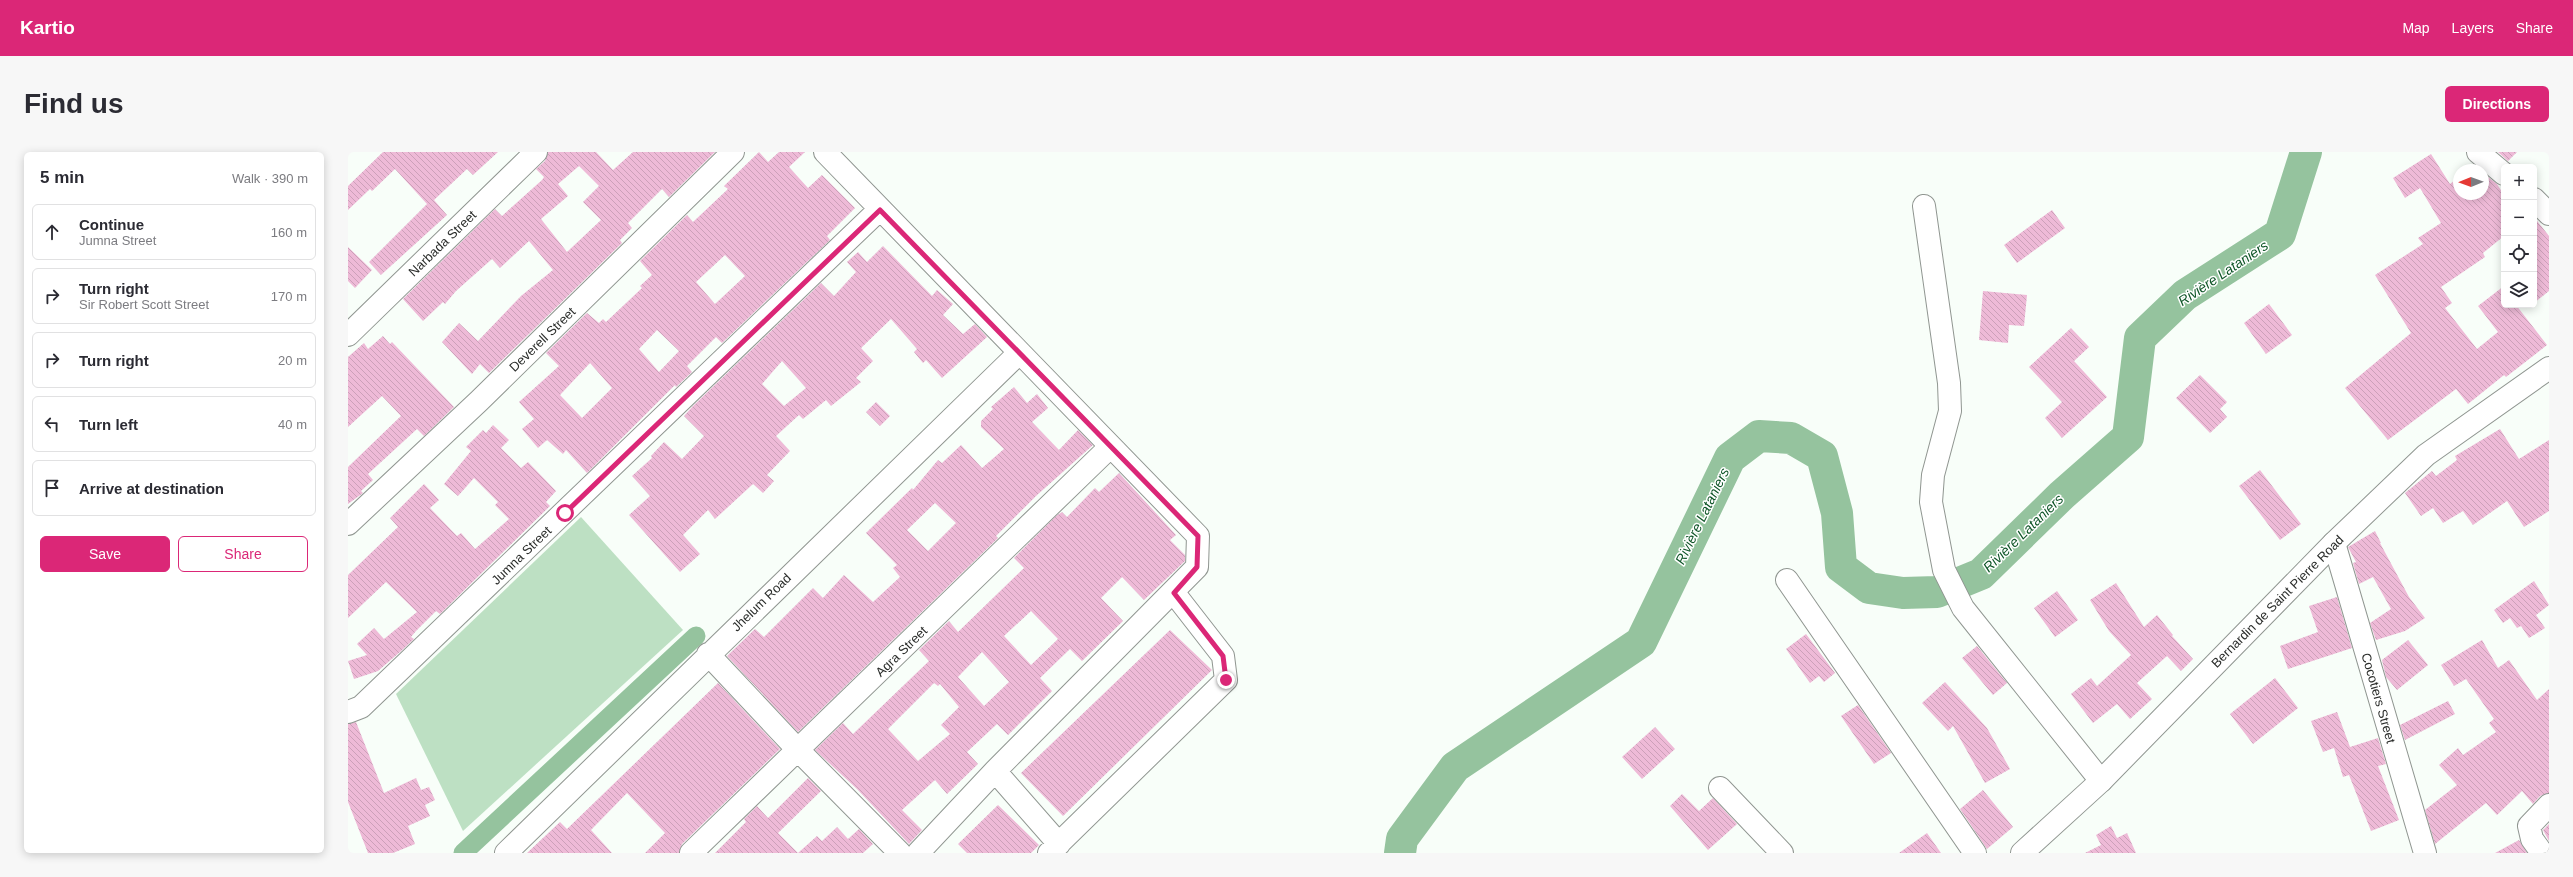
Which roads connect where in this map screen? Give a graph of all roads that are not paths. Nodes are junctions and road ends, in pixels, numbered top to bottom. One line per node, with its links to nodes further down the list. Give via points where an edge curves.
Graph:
1 (536, 152): 10 (street, Narbada Street)
2 (733, 152): 14 (street, Deverell Street, via 479,401)
3 (825, 152): 8 (street)
4 (2478, 152): 5 (street)
5 (2501, 171)
6 (2535, 200): 9 (street)
7 (1924, 206): 22 (street, via 1949,383 1950,411 1933,475 1931,502 1944,570 1963,608)
8 (880, 210): 11 (street); 19 (street, Jumna Street, via 361,707)
9 (2549, 214)
10 (348, 335)
11 (1019, 353): 13 (street); 18 (street, Jhelum Road)
12 (2549, 368): 15 (street, Bernardin de Saint Pierre Road, via 2426,455)
13 (1110, 447): 17 (street, via 1198,536 1197,567); 20 (street, Agra Street)
14 (348, 524)
15 (2334, 543): 22 (street, Bernardin de Saint Pierre Road); 33 (street, Cocotiers Street)
16 (1787, 580): 31 (street)
17 (1174, 593): 21 (street); 25 (street, via 1223,656 1226,680)
18 (708, 654): 20 (street); 26 (street, Jhelum Road)
19 (348, 712)
20 (798, 751): 27 (street, Agra Street); 28 (street)
21 (995, 772): 25 (street); 29 (street)
22 (2101, 781): 32 (street, Bernardin de Saint Pierre Road)
23 (1720, 788): 30 (street)
24 (2549, 805): 34 (street, via 2529,826 2532,839)
25 (1054, 848)
26 (506, 853)
27 (691, 853)
28 (900, 853)
29 (918, 853)
30 (1782, 853)
31 (1976, 853)
32 (2022, 853)
33 (2425, 853)
34 (2542, 853)

